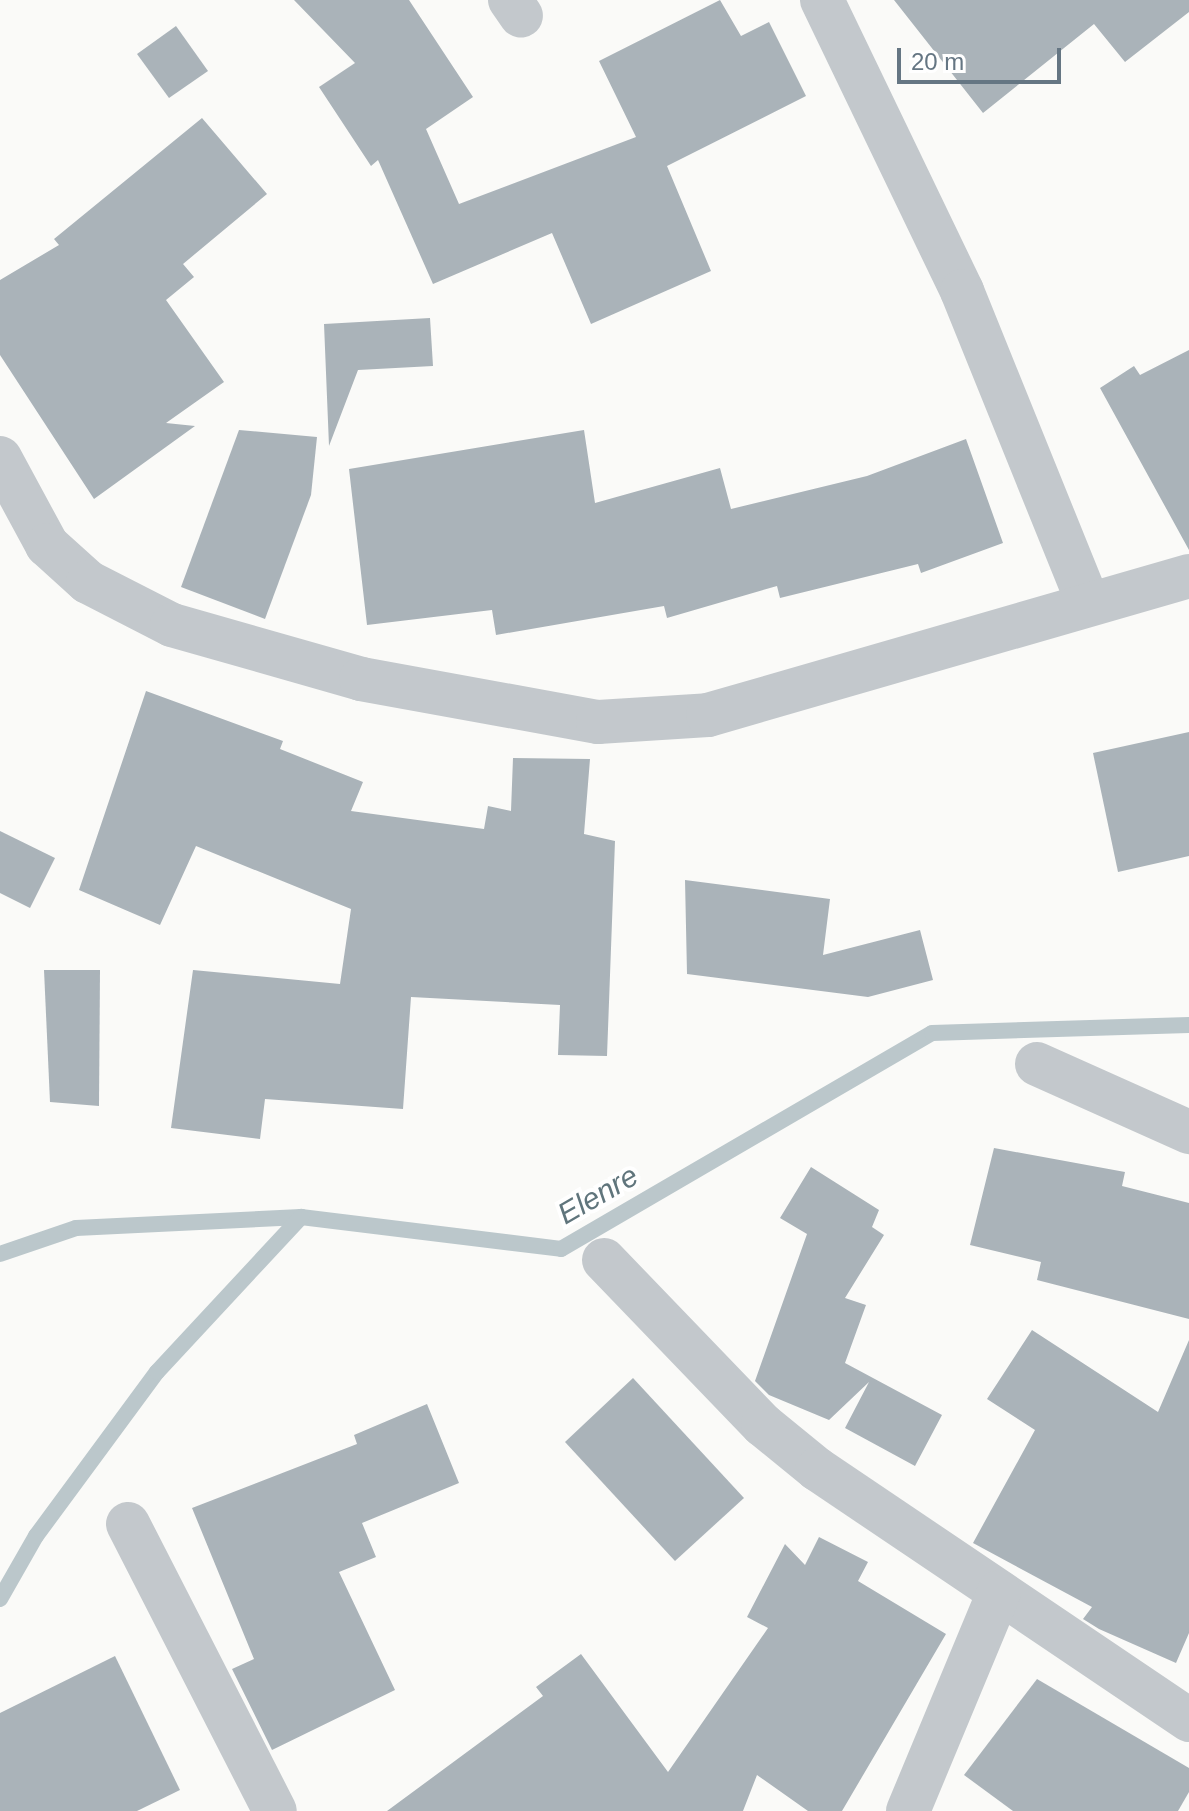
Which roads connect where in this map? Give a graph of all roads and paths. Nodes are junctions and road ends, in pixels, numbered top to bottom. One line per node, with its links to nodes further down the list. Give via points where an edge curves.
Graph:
1 (822, 0): 4 (street, via 962,291)
2 (0, 458): 4 (street, via 47,545 88,582 172,625 361,679 598,722 708,715)
3 (1189, 576): 4 (street)
4 (1088, 603)
5 (1037, 1064): 6 (street)
6 (1189, 1132)
7 (604, 1260): 9 (street, via 763,1425)
8 (128, 1524): 11 (street)
9 (999, 1592): 10 (street); 12 (street)
10 (1189, 1720)
11 (275, 1811)
12 (908, 1811)

